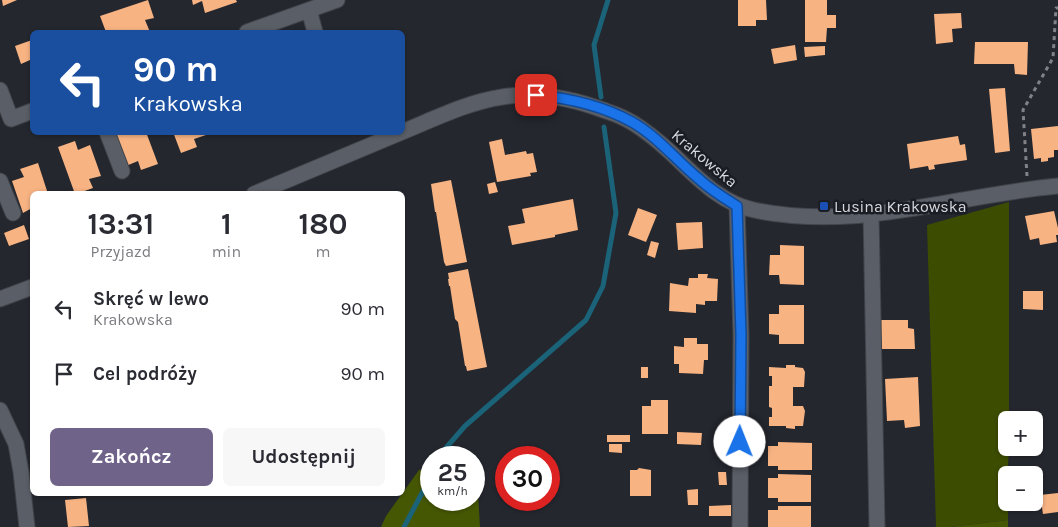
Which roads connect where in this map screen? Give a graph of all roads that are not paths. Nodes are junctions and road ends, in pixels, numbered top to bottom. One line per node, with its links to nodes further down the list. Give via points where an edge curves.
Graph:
1 (337, 0): 2 (street)
2 (308, 10): 3 (street); 4 (street)
3 (253, 30)
4 (314, 30)
5 (0, 90): 6 (street, via 11,119)
6 (30, 112)
7 (405, 131): 14 (street, Krakowska, via 502,97 563,97 632,122 698,179)
8 (108, 135): 10 (street)
9 (395, 135): 13 (street, Krakowska)
10 (122, 171)
11 (0, 181): 15 (street)
12 (1058, 186): 16 (street, Krakowska)
13 (261, 191)
14 (737, 206): 16 (street, Krakowska, via 812,217); 21 (street, via 741,335)
15 (13, 213)
16 (871, 214): 22 (street)
17 (30, 288): 18 (street)
18 (0, 299)
19 (0, 410): 20 (street, via 16,444)
20 (27, 527)
21 (740, 527)
22 (878, 527)

